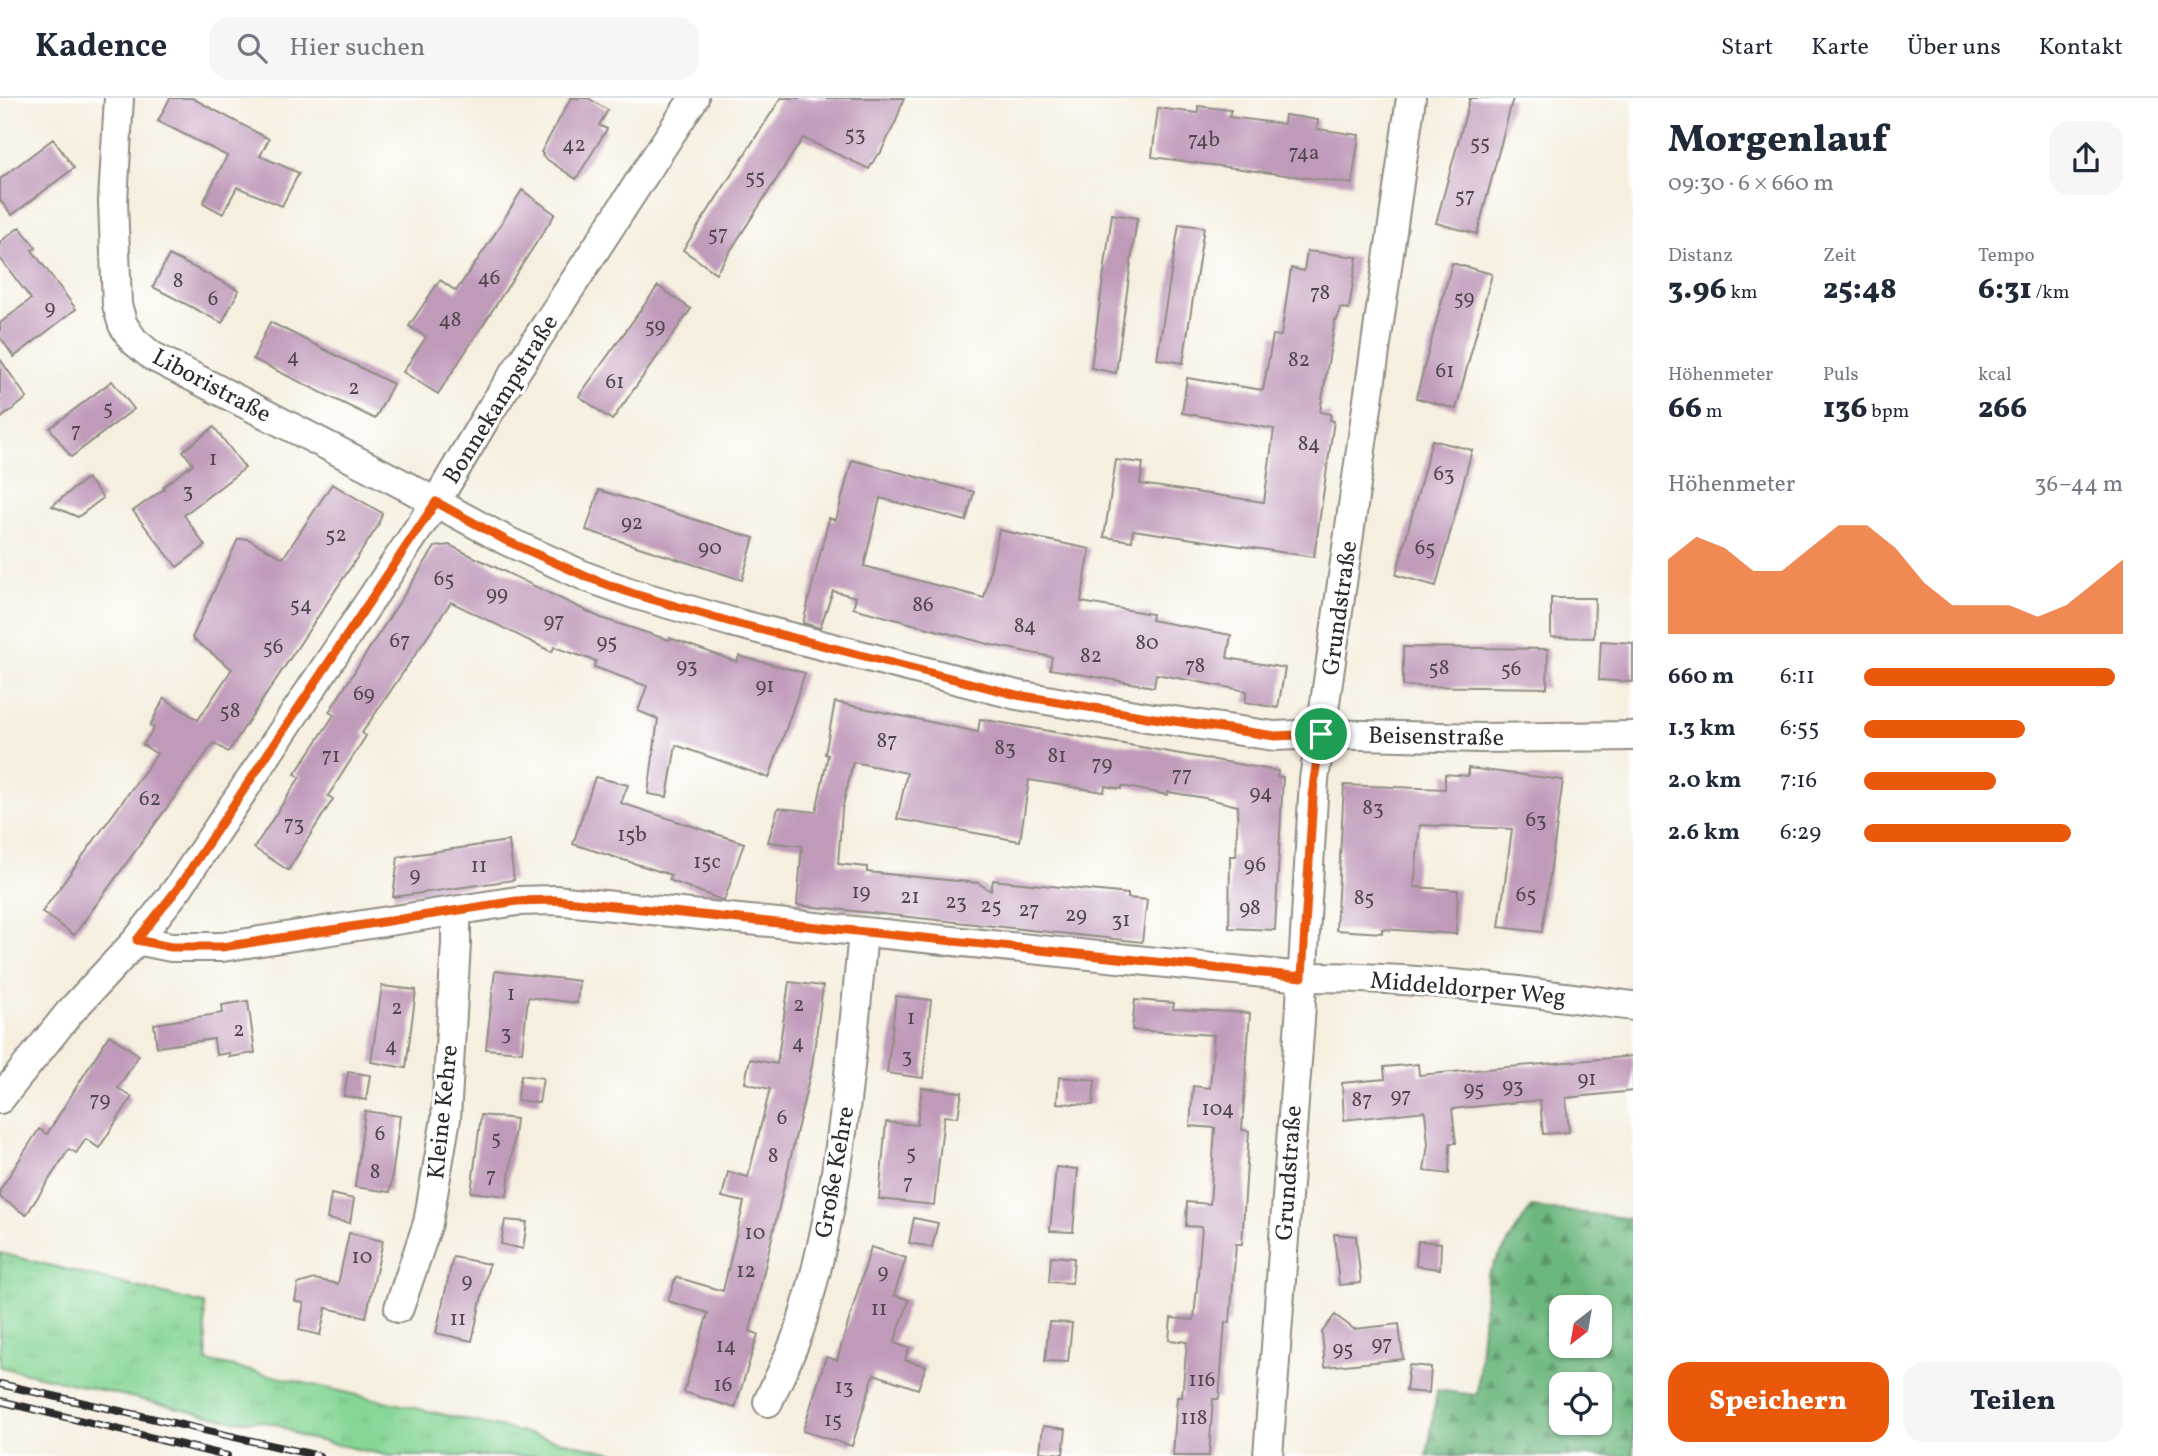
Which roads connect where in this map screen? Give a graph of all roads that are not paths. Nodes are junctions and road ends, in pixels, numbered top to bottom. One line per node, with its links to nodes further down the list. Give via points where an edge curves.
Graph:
1 (119, 98): 4 (street, Liboristraße, via 113,201 117,305 134,341 152,356)
2 (694, 98): 4 (street, Bonnekampstraße, via 488,414)
3 (1411, 98): 5 (street, Grundstraße)
4 (436, 502): 5 (street, Beisenstraße, via 587,577 731,622 1017,695 1275,736); 9 (street, Bonnekampstraße, via 178,888)
5 (1321, 734): 6 (street, Beisenstraße); 10 (street, Grundstraße)
6 (1633, 736)
7 (456, 911): 8 (street, Middeldorper Weg, via 555,900); 9 (street, Middeldorper Weg, via 222,947 171,947); 13 (street, Kleine Kehre, via 446,1118 428,1223)
8 (863, 932): 10 (street, Middeldorper Weg); 14 (street, Große Kehre, via 850,1077 823,1242 803,1321)
9 (137, 940): 12 (street, Bonnekampstraße, via 69,1013)
10 (1302, 977): 11 (street, Middeldorper Weg, via 1420,982); 15 (street, Grundstraße)
11 (1633, 1006)
12 (0, 1099)
13 (399, 1308)
14 (768, 1402)
15 (1268, 1456)

